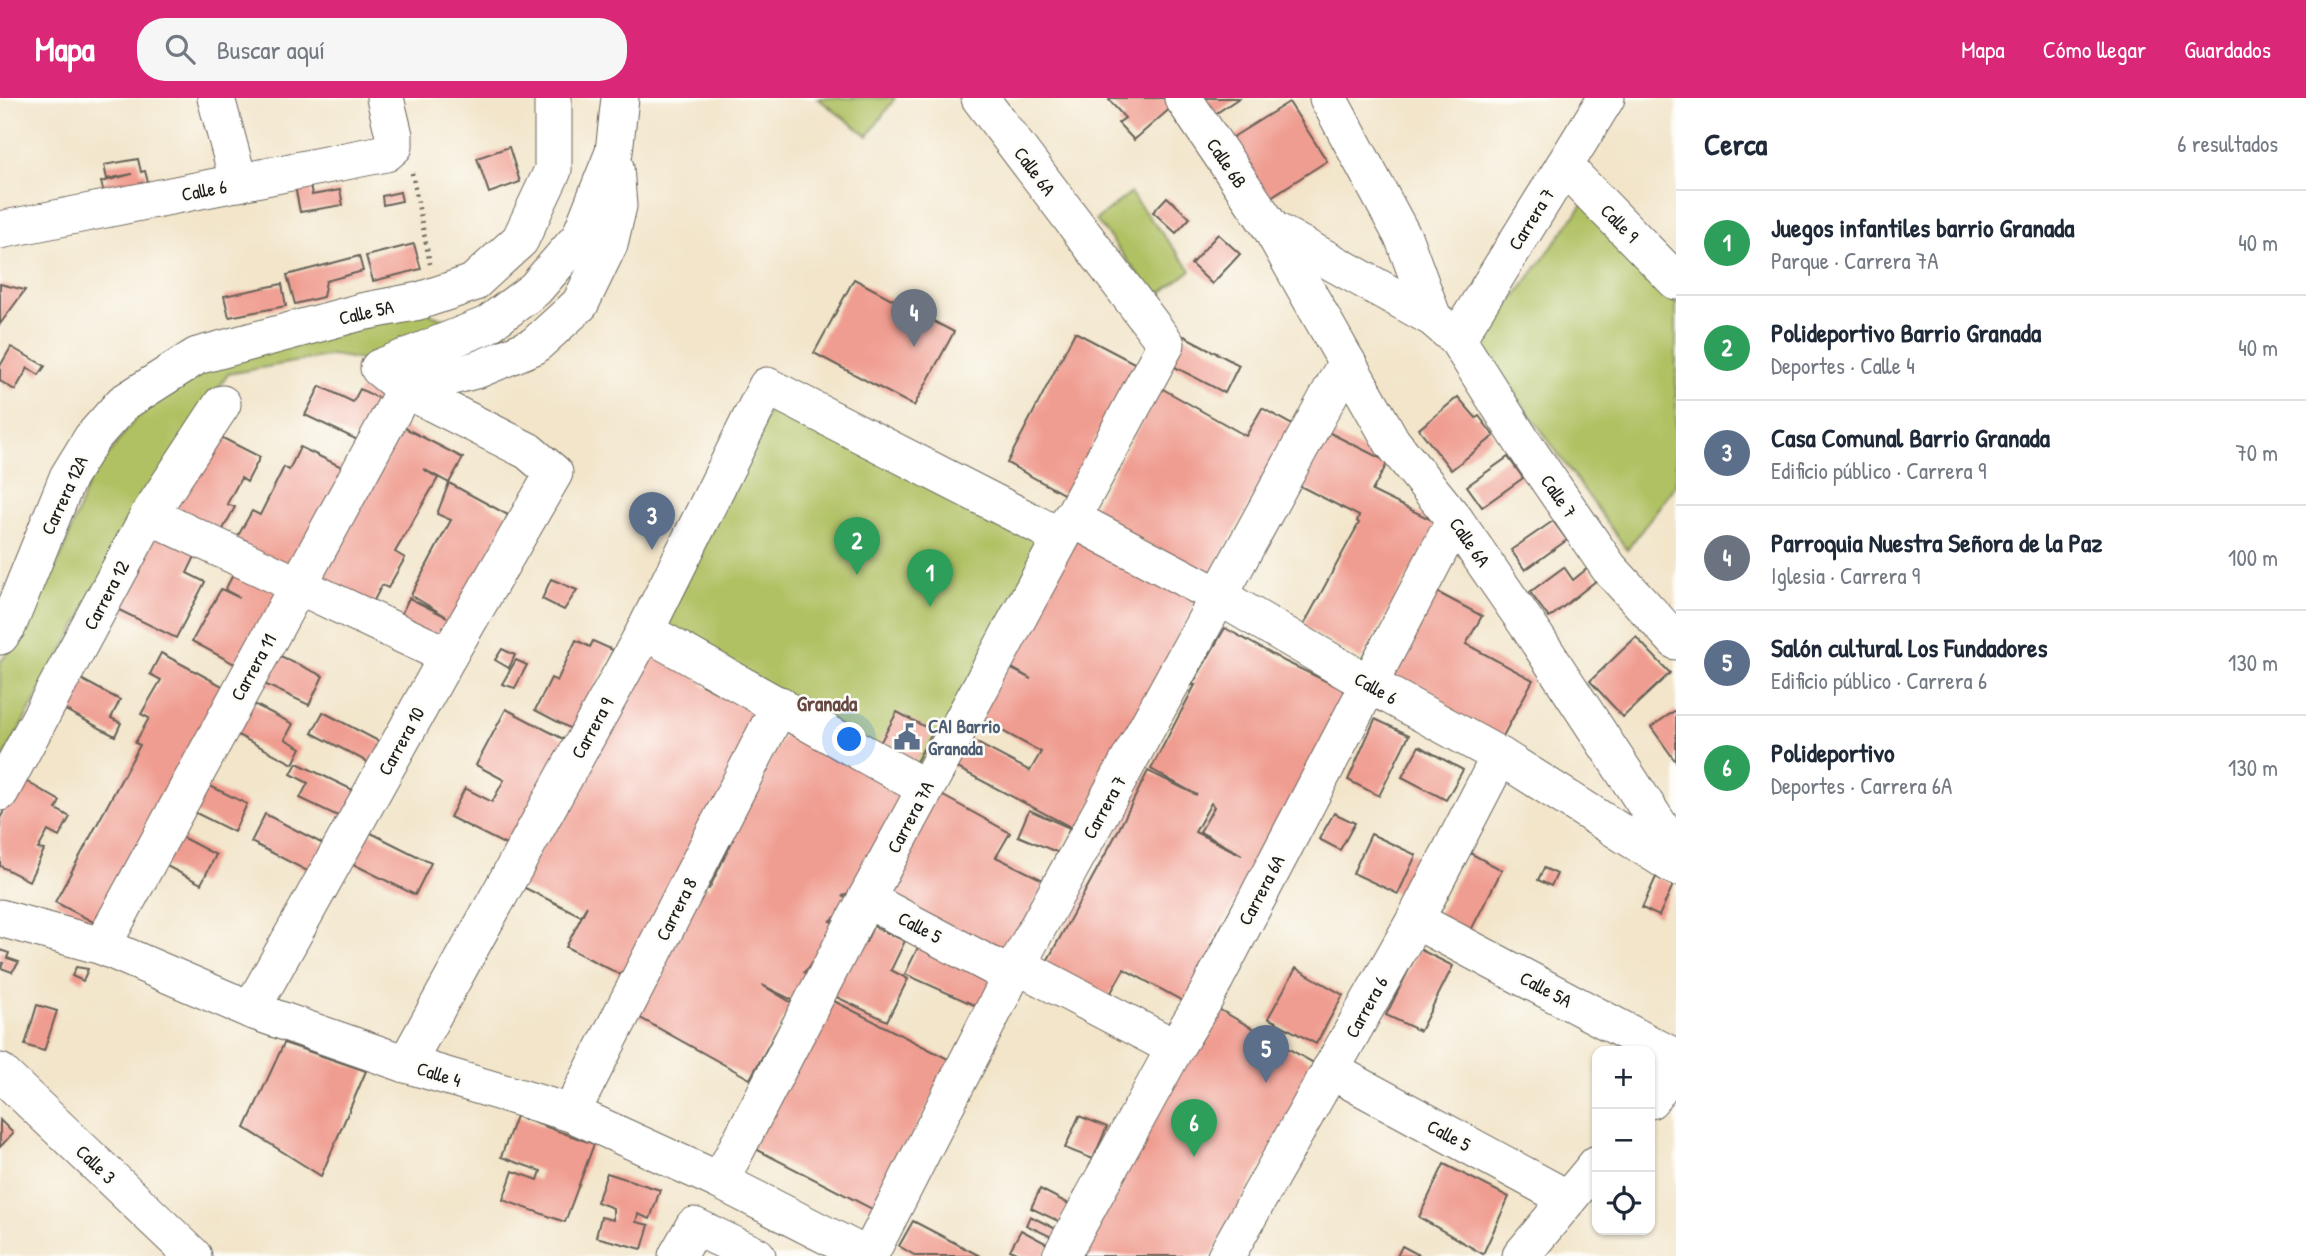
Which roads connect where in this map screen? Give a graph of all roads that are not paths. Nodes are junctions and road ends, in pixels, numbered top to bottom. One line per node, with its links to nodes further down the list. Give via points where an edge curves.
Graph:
1 (216, 98): 11 (street)
2 (385, 98): 11 (street, Calle 6, via 394,141 386,153)
3 (553, 98): 15 (street, Calle 5A, via 553,170 520,240 473,283)
4 (620, 98): 9 (street)
5 (980, 98): 18 (street, Calle 6A)
6 (1183, 98): 12 (street, Calle 6B)
7 (1328, 98): 17 (street, Calle 7, via 1404,239)
8 (1606, 98): 10 (street, Carrera 7)
9 (614, 152): 16 (street, via 580,237 535,289); 22 (street, via 618,206 609,244 580,304 534,346 478,369)
10 (1564, 166): 14 (street, Calle 9); 17 (street, Carrera 7)
11 (239, 183): 13 (street, Calle 6)
12 (1271, 228): 17 (street); 20 (street, Calle 6A)
13 (0, 230)
14 (1675, 278)
15 (428, 298): 16 (street); 19 (street, Calle 5A)
16 (487, 325): 22 (street, via 379,368)
17 (1445, 329): 31 (street, Calle 7, via 1609,568)
18 (1166, 344): 26 (street, Carrera 7A)
19 (197, 356): 30 (street, Carrera 12A, via 123,403 92,438 68,477)
20 (1347, 362): 25 (street, Calle 6A, via 1392,442); 28 (street, Carrera 7)
21 (767, 386): 26 (street, Calle 6); 29 (street, Carrera 9)
22 (405, 389): 27 (street, Carrera 11); 32 (street, Carrera 10, via 528,451 554,473)
23 (222, 404): 24 (street, Carrera 12)
24 (149, 515): 27 (street); 37 (street, Carrera 12)
25 (1455, 520): 33 (street, Carrera 6A); 38 (street, Calle 6A)
26 (1066, 527): 28 (street, Calle 6); 36 (street, Carrera 7A)
27 (297, 586): 32 (street); 43 (street, Carrera 11)
28 (1220, 597): 33 (street, Calle 6); 44 (street, Carrera 7)
29 (645, 631): 34 (street); 48 (street, Carrera 9)
30 (0, 636)
31 (1676, 641)
32 (448, 656): 45 (street, Carrera 10)
33 (1369, 684): 35 (street, Calle 6); 46 (street, Carrera 6A)
34 (780, 705): 36 (street); 53 (street, Carrera 8)
35 (1500, 756): 39 (street, Calle 6); 42 (street, Carrera 6)
36 (925, 788): 40 (street, Carrera 7A)
37 (0, 792)
38 (1676, 851)
39 (1676, 867)
40 (866, 899): 44 (street, Calle 5); 55 (street, Carrera 7A)
41 (0, 918): 43 (street, Calle 4)
42 (1415, 919): 47 (street, Calle 5A); 50 (street, Carrera 6)
43 (102, 946): 45 (street, Calle 4)
44 (1014, 971): 46 (street, Calle 5); 60 (street, Carrera 7)
45 (251, 1010): 48 (street, Calle 4)
46 (1175, 1048): 61 (street, Carrera 6A)
47 (1676, 1058)
48 (406, 1064): 53 (street, Calle 4)
49 (1676, 1068): 52 (street)
50 (1330, 1070): 56 (street, Calle 5); 62 (street, Carrera 6)
51 (0, 1072): 58 (street, Calle 3)
52 (1655, 1094)
53 (571, 1113): 55 (street, Calle 4)
54 (1592, 1170): 56 (street)
55 (720, 1181): 60 (street, Calle 4)
56 (1568, 1199): 63 (street)
57 (686, 1241): 59 (street)
58 (192, 1256)
59 (757, 1256)
60 (868, 1256)
61 (1061, 1256)
62 (1226, 1256)
63 (1521, 1256)

